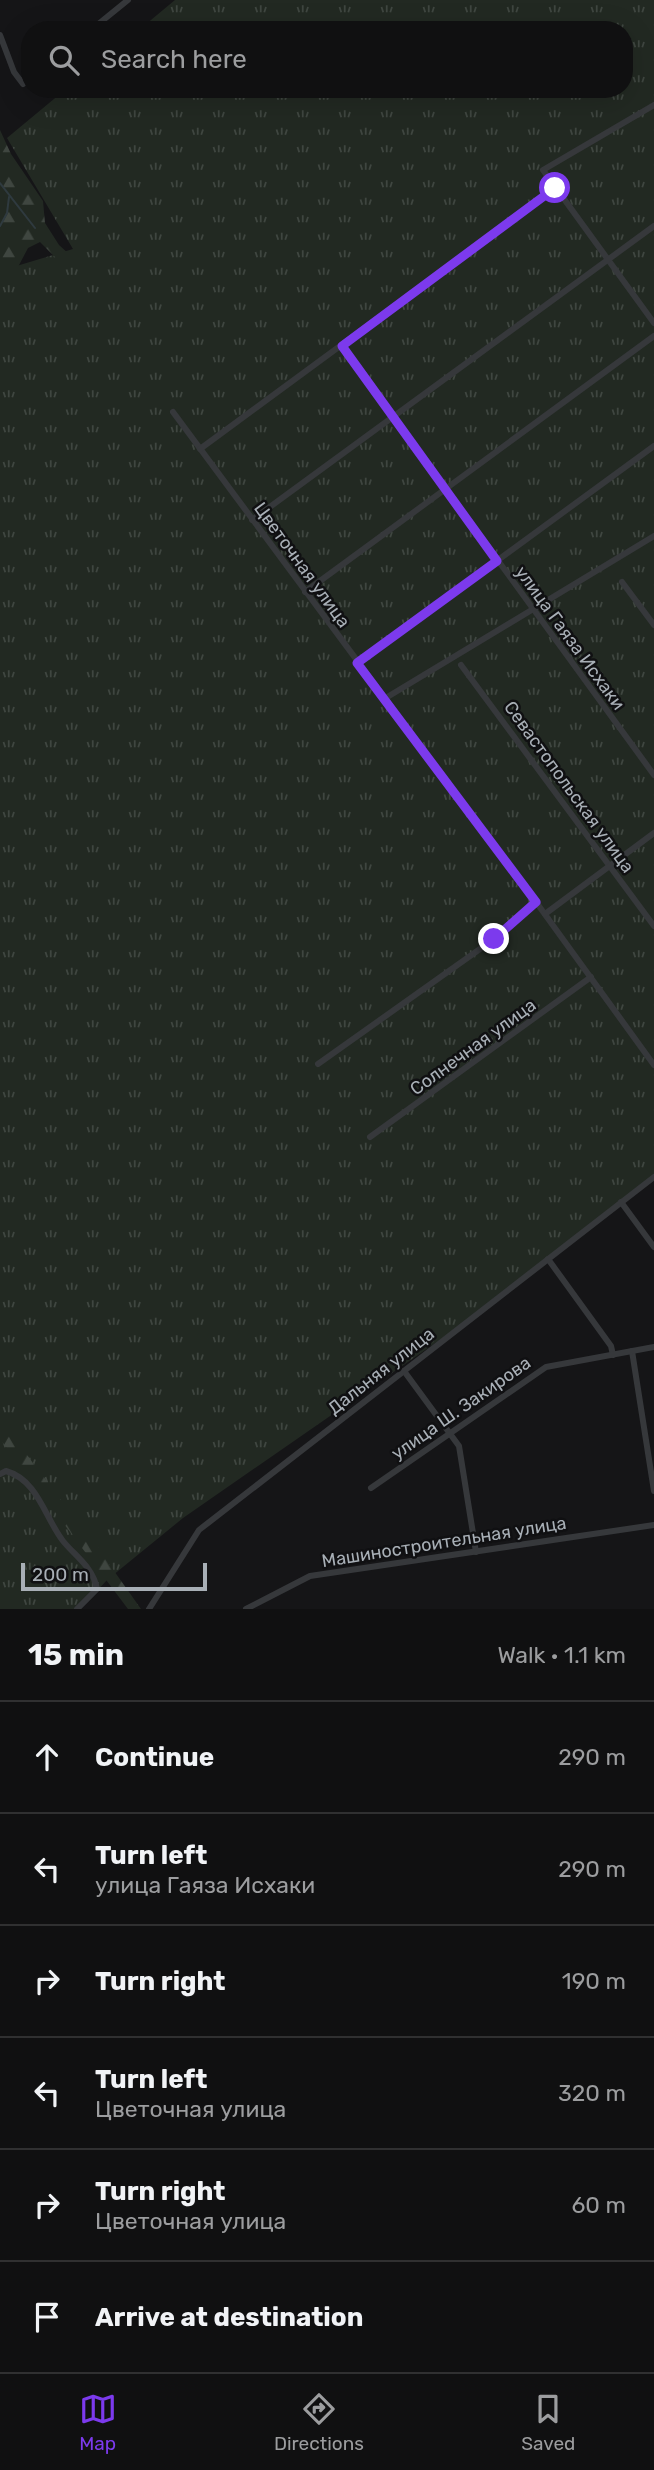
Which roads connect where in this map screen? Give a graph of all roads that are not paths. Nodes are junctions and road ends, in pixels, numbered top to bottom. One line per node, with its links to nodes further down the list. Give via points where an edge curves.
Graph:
1 (128, 0): 2 (street)
2 (101, 21)
3 (0, 35): 4 (street)
4 (21, 82)
5 (654, 105): 6 (street, via 543,170)
6 (555, 188): 8 (street); 11 (street)
7 (654, 226): 8 (street)
8 (608, 260): 9 (street); 13 (street)
9 (654, 323)
10 (654, 335): 16 (street)
11 (342, 346): 13 (street, улица Гаяза Исхаки); 15 (street)
12 (173, 412): 15 (street, Цветочная улица)
13 (394, 417): 16 (street, улица Гаяза Исхаки); 17 (street)
14 (654, 446): 19 (street)
15 (200, 449): 17 (street, Цветочная улица)
16 (445, 489): 19 (street, улица Гаяза Исхаки); 21 (street)
17 (251, 520): 21 (street, Цветочная улица)
18 (654, 537): 22 (street)
19 (497, 561): 22 (street, улица Гаяза Исхаки); 24 (street)
20 (622, 582): 23 (street)
21 (304, 592): 24 (street, Цветочная улица)
22 (532, 609): 26 (street); 27 (street, улица Гаяза Исхаки)
23 (654, 625)
24 (357, 663): 26 (street, Цветочная улица)
25 (461, 665): 29 (street, Севастопольская улица)
26 (384, 699): 30 (street, Цветочная улица)
27 (654, 775)
28 (654, 833): 29 (street)
29 (610, 865): 31 (street); 32 (street, Севастопольская улица)
30 (536, 902): 31 (street, Цветочная улица); 34 (street, via 494,939)
31 (545, 914): 33 (street, Цветочная улица)
32 (654, 926)
33 (591, 977): 35 (street, Цветочная улица); 36 (street, Солнечная улица)
34 (318, 1064)
35 (654, 1065)
36 (369, 1138)
37 (654, 1177): 38 (street, Дальняя улица)
38 (621, 1202): 39 (street); 40 (street, Дальняя улица)
39 (654, 1247)
40 (548, 1259): 43 (street); 44 (street, Дальняя улица)
41 (654, 1347): 42 (street, улица Ш. Закирова)
42 (632, 1351): 43 (street, улица Ш. Закирова); 48 (street)
43 (613, 1355): 45 (street, улица Ш. Закирова, via 546,1367)
44 (404, 1371): 45 (street); 52 (street, Дальняя улица, via 200,1530)
45 (449, 1433): 47 (street, улица Ш. Закирова); 50 (street, via 459,1446)
46 (0, 1474): 51 (street, via 14,1473 29,1486 56,1532 93,1577 97,1588)
47 (371, 1488)
48 (654, 1491)
49 (654, 1524): 50 (street, Машиностроительная улица)
50 (476, 1552): 53 (street, Машиностроительная улица, via 310,1577)
51 (77, 1609)
52 (149, 1609)
53 (246, 1609)

